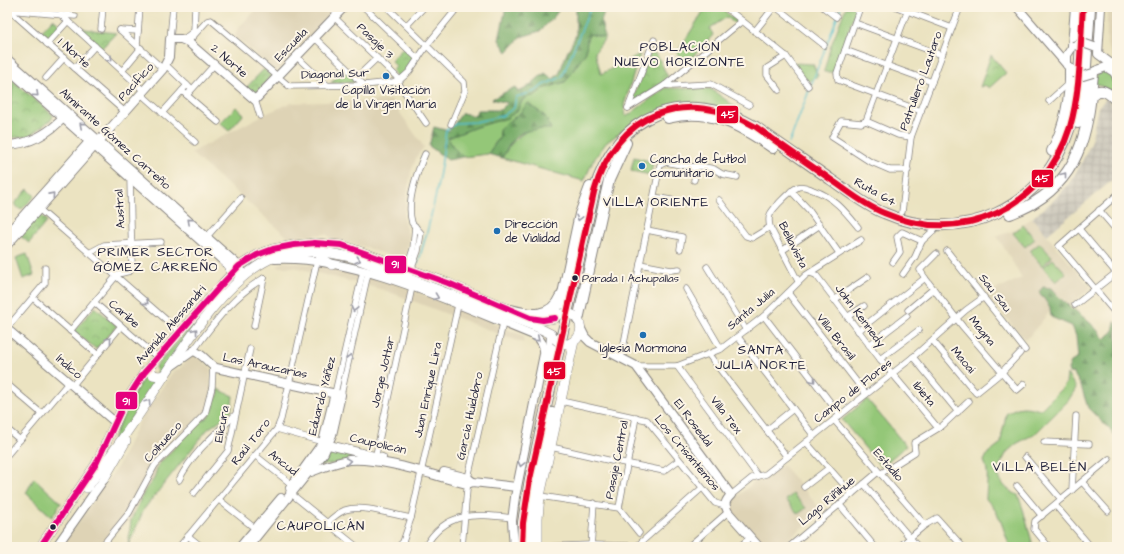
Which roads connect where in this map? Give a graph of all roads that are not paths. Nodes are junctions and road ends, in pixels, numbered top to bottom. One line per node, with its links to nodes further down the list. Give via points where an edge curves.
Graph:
1 (68, 7): 26 (street)
2 (103, 7): 32 (street)
3 (140, 7): 34 (street)
4 (173, 7): 38 (street, Pacífico)
5 (195, 7): 40 (street, via 194,31)
6 (344, 7): 27 (street, Escuela)
7 (364, 7): 56 (street)
8 (387, 7): 30 (street)
9 (424, 7): 30 (street)
10 (458, 7): 42 (street)
11 (725, 7): 28 (street)
12 (775, 7): 35 (street); 43 (street)
13 (823, 7): 25 (street)
14 (860, 7): 29 (street)
15 (897, 7): 22 (street)
16 (960, 7): 31 (street, Patrullero Lautaro)
17 (1017, 7): 49 (street)
18 (1076, 7): 47 (highway)
19 (1083, 7): 121 (highway, Ruta 64, via 1075,102 1066,137 1054,162 1042,178)
20 (1090, 7): 121 (highway, Ruta 64, via 1084,94 1074,134 1063,158 1049,179 1031,198)
21 (1101, 7): 33 (street)
22 (908, 9): 31 (street); 37 (street)
23 (8, 10): 26 (street, via 60,14); 41 (street, 1 Norte)
24 (75, 16): 26 (street)
25 (836, 17)
26 (68, 18): 41 (street); 44 (street)
27 (334, 18): 36 (street, Escuela); 54 (street, Pasaje 3)
28 (742, 21): 35 (street); 71 (street)
29 (854, 23): 37 (street); 48 (street)
30 (407, 25): 42 (street)
31 (952, 28): 50 (street, Patrullero Lautaro)
32 (101, 29)
33 (1099, 30): 45 (street); 45 (street)
34 (138, 31): 46 (street); 46 (street, via 120,30)
35 (756, 31): 51 (street)
36 (315, 38): 52 (street, Escuela); 68 (street)
37 (897, 38): 50 (street); 58 (street)
38 (170, 39): 40 (street); 59 (street, Pacífico)
39 (654, 40): 71 (street, via 628,108)
40 (186, 41): 57 (street, 2 Norte); 66 (street, Diagonal Sur, via 211,20)
41 (48, 44): 53 (street, 1 Norte)
42 (427, 45): 56 (street); 98 (street, via 464,82 465,91)
43 (824, 45)
44 (95, 46): 62 (street); 64 (street, one-way to 64)
45 (1093, 46): 47 (street, bridge, via 1080,43); 60 (street); 65 (street, via 1099,63)
46 (139, 47): 59 (street); 64 (street)
47 (1071, 48): 49 (street); 63 (street, via 1066,57)
48 (844, 50): 58 (street); 82 (street, via 837,73 838,80)
49 (1055, 50): 63 (street)
50 (942, 55): 70 (street, Patrullero Lautaro)
51 (786, 56): 76 (street); 78 (street, via 767,68 767,75)
52 (297, 57): 66 (street, Escuela); 75 (street)
53 (64, 58): 62 (street, 1 Norte); 67 (street)
54 (377, 58): 68 (street); 69 (street, Pasaje 3)
55 (7, 59): 93 (street, Almirante Gómez Carreño)
56 (418, 59): 69 (street)
57 (215, 64): 77 (street); 86 (street, 2 Norte)
58 (886, 66): 70 (street); 82 (street)
59 (165, 67): 73 (street); 80 (street, Pacífico)
60 (1117, 67)
61 (7, 68): 93 (street, Almirante Gómez Carreño, one-way to 93)
62 (76, 68): 91 (street, 1 Norte)
63 (1070, 70): 65 (street, bridge, via 1083,76); 72 (highway)
64 (122, 71): 80 (street)
65 (1094, 72): 85 (highway); 88 (street, via 1106,67 1114,72)
66 (277, 77): 75 (street, Diagonal Sur, via 291,87); 86 (street, Escuela)
67 (46, 78)
68 (356, 78): 74 (street)
69 (398, 81): 74 (street, Diagonal Sur); 97 (street)
70 (932, 82): 90 (street, Patrullero Lautaro)
71 (665, 84): 89 (street, via 711,84)
72 (1069, 84): 81 (street); 84 (highway)
73 (187, 85): 77 (street); 79 (street)
74 (364, 85): 75 (street, Diagonal Sur)
75 (328, 86)
76 (808, 86)
77 (193, 89): 83 (street)
78 (778, 90)
79 (182, 91): 83 (street); 92 (street)
80 (143, 92): 91 (street, Pacífico); 92 (street)
81 (1058, 93): 84 (street); 87 (street)
82 (876, 94): 90 (street); 95 (street)
83 (187, 95): 96 (street)
84 (1068, 98): 121 (highway, via 1059,135 1046,162)
85 (1090, 98): 88 (highway, via 1096,92 1103,91 1111,94); 121 (highway, one-way to 85, via 1042,197 1067,172 1086,133)
86 (255, 100): 94 (street)
87 (1049, 101)
88 (1117, 101)
89 (749, 105)
90 (921, 111): 99 (street, Patrullero Lautaro)
91 (125, 112): 102 (street, Pacífico)
92 (162, 113): 100 (street)
93 (66, 116): 102 (street, Almirante Gómez Carreño); 103 (street, via 39,138)
94 (260, 116)
95 (866, 121): 99 (street, via 898,135); 107 (street, via 841,122 832,137 869,161 890,170)
96 (218, 122)
97 (426, 123)
98 (451, 124)
99 (911, 137): 107 (street, Patrullero Lautaro)
100 (195, 142)
101 (626, 142): 127 (highway, Ruta 64, via 642,129 662,119 699,114 717,117 734,123 872,213 902,225); 181 (highway, via 609,180); 311 (highway, via 608,169 599,196 535,492)
102 (95, 143): 109 (street, Almirante Gómez Carreño); 111 (street, Almirante Gómez Carreño); 118 (street, Pacífico, one-way to 102); 129 (street, Pacífico)
103 (7, 146)
104 (425, 154): 158 (street, Jorge Jottar, via 414,183 411,219 422,233)
105 (607, 158): 121 (highway, Ruta 64, via 619,142 650,118 683,108 703,108 739,117 859,199 894,217 922,224 949,225 976,222); 163 (highway, one-way to 163, via 594,179 580,214); 265 (highway, via 594,192)
106 (693, 167): 108 (street, via 711,168 722,174); 110 (street, via 696,171); 114 (street, via 664,162 659,167)
107 (908, 170): 120 (street, Patrullero Lautaro)
108 (737, 177)
109 (130, 178): 111 (street, Almirante Gómez Carreño); 134 (street, Austral)
110 (694, 180)
111 (146, 188): 130 (street, Almirante Gómez Carreño)
112 (791, 191): 122 (street); 123 (street, Bellavista, via 771,212 768,218); 124 (street, via 805,186 822,193 834,200)
113 (1117, 195): 119 (street)
114 (654, 197): 117 (street); 126 (street)
115 (241, 198): 130 (street)
116 (719, 200): 123 (street, via 746,236 752,238)
117 (688, 203)
118 (39, 209): 135 (street, Pacífico); 142 (street)
119 (1099, 210): 125 (street); 128 (street)
120 (902, 212)
121 (1005, 213): 127 (highway, Ruta 64, via 973,227)
122 (820, 225): 138 (street); 141 (street)
123 (770, 227): 138 (street, Bellavista)
124 (858, 227)
125 (1079, 229): 155 (street); 166 (street, via 1059,246)
126 (648, 230): 137 (street, via 679,236 682,239); 147 (street)
127 (934, 230): 132 (street)
128 (1117, 231)
129 (7, 234)
130 (204, 240): 149 (street, Almirante Gómez Carreño); 160 (street, Almirante Gómez Carreño, via 229,266)
131 (861, 240): 141 (street, Santa Julia)
132 (922, 241): 146 (street, via 902,232 897,237 900,252); 156 (street)
133 (161, 242): 134 (street)
134 (133, 244): 142 (street, via 104,245); 157 (street, Austral, via 132,269)
135 (7, 245)
136 (342, 245): 140 (main road, via 324,246); 149 (main road, Avenida Alessandri, via 315,243 282,247 257,255); 158 (main road, Avenida Alessandri)
137 (680, 249)
138 (783, 250): 162 (street, Bellavista)
139 (947, 251): 168 (street, Sau Sau)
140 (320, 252): 144 (main road, Avenida Alessandri, via 296,252); 148 (main road, via 323,259); 158 (main road, Avenida Alessandri, one-way to 158, via 354,258)
141 (839, 252): 154 (street, Santa Julia)
142 (89, 253): 157 (street)
143 (936, 254): 161 (street, via 920,270)
144 (270, 259): 145 (street, Avenida Alessandri, via 292,258); 160 (main road, Avenida Alessandri)
145 (317, 262): 148 (street, Avenida Alessandri); 216 (street, Raúl Toro)
146 (893, 262)
147 (640, 264): 152 (street, via 671,270); 203 (street)
148 (332, 265): 153 (street, Avenida Alessandri)
149 (239, 266): 160 (main road, Avenida Alessandri)
150 (707, 267): 186 (street)
151 (45, 268): 169 (street, via 45,283)
152 (679, 269)
153 (366, 272): 158 (street, Avenida Alessandri); 218 (street, Eduardo Yáñez)
154 (810, 273): 162 (street, Santa Julia); 170 (street, John Kennedy, via 816,275)
155 (1117, 273): 166 (street)
156 (903, 274)
157 (116, 276): 171 (street, Austral); 189 (street, one-way to 189)
158 (408, 277): 173 (street, Avenida Alessandri, one-way to 173); 175 (main road, Avenida Alessandri, via 448,283); 191 (main road, Avenida Alessandri, via 537,327); 249 (street, Jorge Jottar)
159 (868, 277): 170 (street)
160 (234, 278): 189 (main road, Avenida Alessandri); 206 (main road, Avenida Alessandri, one-way to 160)
161 (925, 278): 165 (street, Magna); 190 (street)
162 (798, 281): 167 (street, Santa Julia)
163 (565, 284): 175 (highway, via 557,303 546,311 531,315); 177 (highway)
164 (686, 289): 198 (street)
165 (933, 289): 180 (street, Magna); 196 (street)
166 (1096, 289): 172 (street); 176 (street)
167 (788, 293): 178 (street, Santa Julia); 219 (street, Villa Brasil)
168 (984, 297): 180 (street, Campo de Flores); 210 (street, Sau Sau, via 1022,351)
169 (33, 298): 185 (street); 188 (street)
170 (834, 300): 179 (street, John Kennedy)
171 (95, 303): 183 (street, Caribe); 188 (street, Austral)
172 (1076, 304)
173 (458, 305): 182 (street, Avenida Alessandri); 257 (street, Juan Enrique Lira)
174 (864, 306): 179 (street)
175 (510, 310): 177 (main road, Avenida Alessandri, via 538,320 548,320)
176 (1117, 315)
177 (557, 316): 181 (main road, bridge, via 568,313); 191 (main road, via 551,325)
178 (764, 316): 186 (street, Santa Julia); 226 (street, one-way to 226)
179 (847, 317): 190 (street, John Kennedy)
180 (958, 319): 193 (street, Campo de Flores); 210 (street, Magna)
181 (578, 321): 194 (main road, via 580,334); 195 (street, Santa Julia)
182 (503, 323): 263 (street, García Huidobro); 268 (street, Avenida Alessandri, one-way to 268, via 536,336 544,348 529,436)
183 (121, 326): 201 (street, one-way to 183); 205 (street, Caribe)
184 (254, 326): 199 (street, via 264,278 228,305)
185 (7, 328): 215 (street, Índico)
186 (746, 330): 192 (street, Santa Julia)
187 (919, 330): 204 (street)
188 (70, 331): 201 (street)
189 (179, 331): 205 (main road, Avenida Alessandri)
190 (858, 331): 196 (street, John Kennedy)
191 (553, 336): 194 (main road, bridge, via 560,343); 265 (highway, via 531,455)
192 (738, 337): 198 (street, Santa Julia); 222 (street)
193 (933, 341): 202 (street, Campo de Flores); 210 (street, Maoai, via 976,393)
194 (572, 342): 195 (street, Santa Julia); 220 (main road)
195 (590, 342): 203 (street, Santa Julia)
196 (869, 345): 204 (street, John Kennedy)
197 (250, 349): 212 (street, Elicura)
198 (721, 349): 200 (street, Santa Julia)
199 (193, 351): 206 (street); 207 (street, Las Araucarias, via 204,356)
200 (709, 354): 209 (street, Santa Julia); 235 (street)
201 (98, 355): 215 (street)
202 (913, 357): 213 (street, Campo de Flores); 223 (street)
203 (621, 358): 208 (street, Santa Julia)
204 (880, 359): 213 (street, John Kennedy)
205 (154, 360): 211 (main road, via 150,368 153,375); 230 (main road, Avenida Alessandri, via 132,391)
206 (171, 366): 211 (main road, Avenida Alessandri)
207 (213, 366): 212 (street, Las Araucarias); 300 (street, Coihueco, via 212,387 205,414 155,465 129,513)
208 (636, 366): 209 (street, Santa Julia); 275 (street, El Rosedal)
209 (677, 366): 260 (street, Villa Tex)
210 (1002, 372): 217 (street, Magna, via 1018,390)
211 (166, 374): 231 (main road, Avenida Alessandri, one-way to 211)
212 (244, 374): 216 (street, Las Araucarias); 225 (street, Elicura)
213 (891, 374): 219 (street, Campo de Flores); 232 (street, Ibieta)
214 (7, 384): 224 (street)
215 (70, 384): 224 (street); 230 (street, Índico)
216 (288, 384): 218 (street, Las Araucarias); 234 (street, Raúl Toro)
217 (1024, 384)
218 (338, 394): 241 (street, Eduardo Yáñez)
219 (866, 394): 226 (street, Campo de Flores)
220 (561, 401): 228 (street, Los Crisantemos); 244 (main road)
221 (969, 401): 223 (street, Lago Riñihue)
222 (793, 409): 235 (street); 236 (street)
223 (958, 412): 232 (street, Lago Riñihue)
224 (42, 414): 238 (street)
225 (236, 415): 262 (street, via 186,464); 273 (street, Elicura, via 228,451)
226 (840, 415): 229 (street, Campo de Flores)
227 (1076, 416): 242 (street)
228 (636, 417): 252 (street, Los Crisantemos, via 651,424); 255 (street, Pasaje Central)
229 (834, 420): 236 (street, Campo de Flores); 259 (street, Estadio)
230 (116, 422): 237 (main road, Avenida Alessandri)
231 (129, 428): 251 (main road, Avenida Alessandri); 261 (main road, via 126,441)
232 (938, 428): 259 (street, Lago Riñihue, via 914,443 915,452)
233 (7, 429): 238 (street)
234 (277, 429): 241 (street, Caupolicán); 246 (street, Raúl Toro)
235 (767, 430): 247 (street)
236 (814, 436): 239 (street, Campo de Flores)
237 (107, 439): 251 (main road); 297 (main road, Avenida Alessandri, via 96,464)
238 (20, 440): 245 (street)
239 (806, 442): 247 (street, Campo de Flores); 256 (street)
240 (1044, 442): 242 (street)
241 (326, 443): 249 (street, Caupolicán); 258 (street, Eduardo Yáñez); 271 (street, Eduardo Yáñez)
242 (1075, 444): 243 (street); 272 (street)
243 (1089, 444)
244 (551, 447): 253 (street); 276 (main road)
245 (7, 455)
246 (256, 456): 271 (street, Ancud); 277 (street, Raúl Toro)
247 (787, 457): 260 (street, Campo de Flores, via 766,474)
248 (1025, 457): 278 (street)
249 (375, 459): 257 (street, Caupolicán); 258 (street, Caupolicán, one-way to 249, via 347,460)
250 (1110, 459): 264 (street)
251 (107, 460): 261 (main road, via 108,469); 298 (main road, Avenida Alessandri)
252 (679, 460): 255 (street, via 664,471); 270 (street, Los Crisantemos)
253 (612, 461)
254 (620, 462): 255 (street)
255 (627, 464): 282 (street, Pasaje Central)
256 (829, 468): 269 (street); 274 (street)
257 (422, 469): 263 (street, Caupolicán); 287 (street, Juan Enrique Lira)
258 (311, 472): 271 (street, Eduardo Yáñez)
259 (879, 473): 266 (street, Lago Riñihue); 290 (street, Estadio)
260 (758, 476): 275 (street, Campo de Flores)
261 (104, 479): 299 (street)
262 (179, 480)
263 (469, 481): 268 (street, Caupolicán); 285 (street, García Huidobro)
264 (1083, 483): 272 (street); 284 (street)
265 (529, 484): 309 (highway); 310 (highway)
266 (864, 484): 274 (street, Lago Riñihue); 295 (street)
267 (1017, 486): 286 (street)
268 (517, 487): 288 (street, Avenida Alessandri)
269 (804, 487)
270 (702, 488): 283 (street, Los Crisantemos, via 715,503); 296 (street, via 637,546)
271 (292, 489): 289 (street, Ancud); 291 (street, Eduardo Yáñez)
272 (1072, 490): 278 (street)
273 (194, 493)
274 (852, 494): 280 (street, Lago Riñihue)
275 (731, 495): 283 (street, via 725,501)
276 (540, 496): 279 (street); 312 (main road)
277 (218, 499): 291 (street); 293 (street, Raúl Toro)
278 (1061, 499): 281 (street)
279 (594, 503): 282 (street); 296 (street)
280 (839, 504): 316 (street, Lago Riñihue); 317 (street)
281 (1055, 505): 286 (street); 322 (street)
282 (619, 508): 292 (street)
283 (726, 509): 294 (street); 313 (street)
284 (1108, 511)
285 (463, 515): 288 (street); 307 (street, via 441,528); 308 (street, García Huidobro)
286 (1042, 516): 321 (street, via 1034,524 1034,529)
287 (411, 518): 289 (street, via 352,508); 306 (street, Juan Enrique Lira, via 403,542)
288 (512, 518): 309 (street, Avenida Alessandri)
289 (327, 523): 305 (street, Ancud)
290 (925, 525): 295 (street); 320 (street, via 937,518)
291 (258, 531): 303 (street, Eduardo Yáñez); 304 (street, Eduardo Yáñez)
292 (639, 534)
293 (188, 536): 301 (street, Raúl Toro); 302 (street)
294 (750, 537): 314 (street); 315 (street)
295 (910, 538): 318 (street); 319 (street)
296 (591, 546): 312 (street)
297 (40, 547)
298 (46, 547)
299 (56, 547)
300 (101, 547)
301 (179, 547)
302 (202, 547)
303 (240, 547)
304 (248, 547)
305 (357, 547)
306 (398, 547)
307 (425, 547)
308 (462, 547)
309 (515, 547)
310 (522, 547)
311 (530, 547)
312 (538, 547)
313 (688, 547)
314 (739, 547)
315 (759, 547)
316 (789, 547)
317 (875, 547)
318 (899, 547)
319 (918, 547)
320 (963, 547)
321 (1049, 547)
322 (1091, 547)

